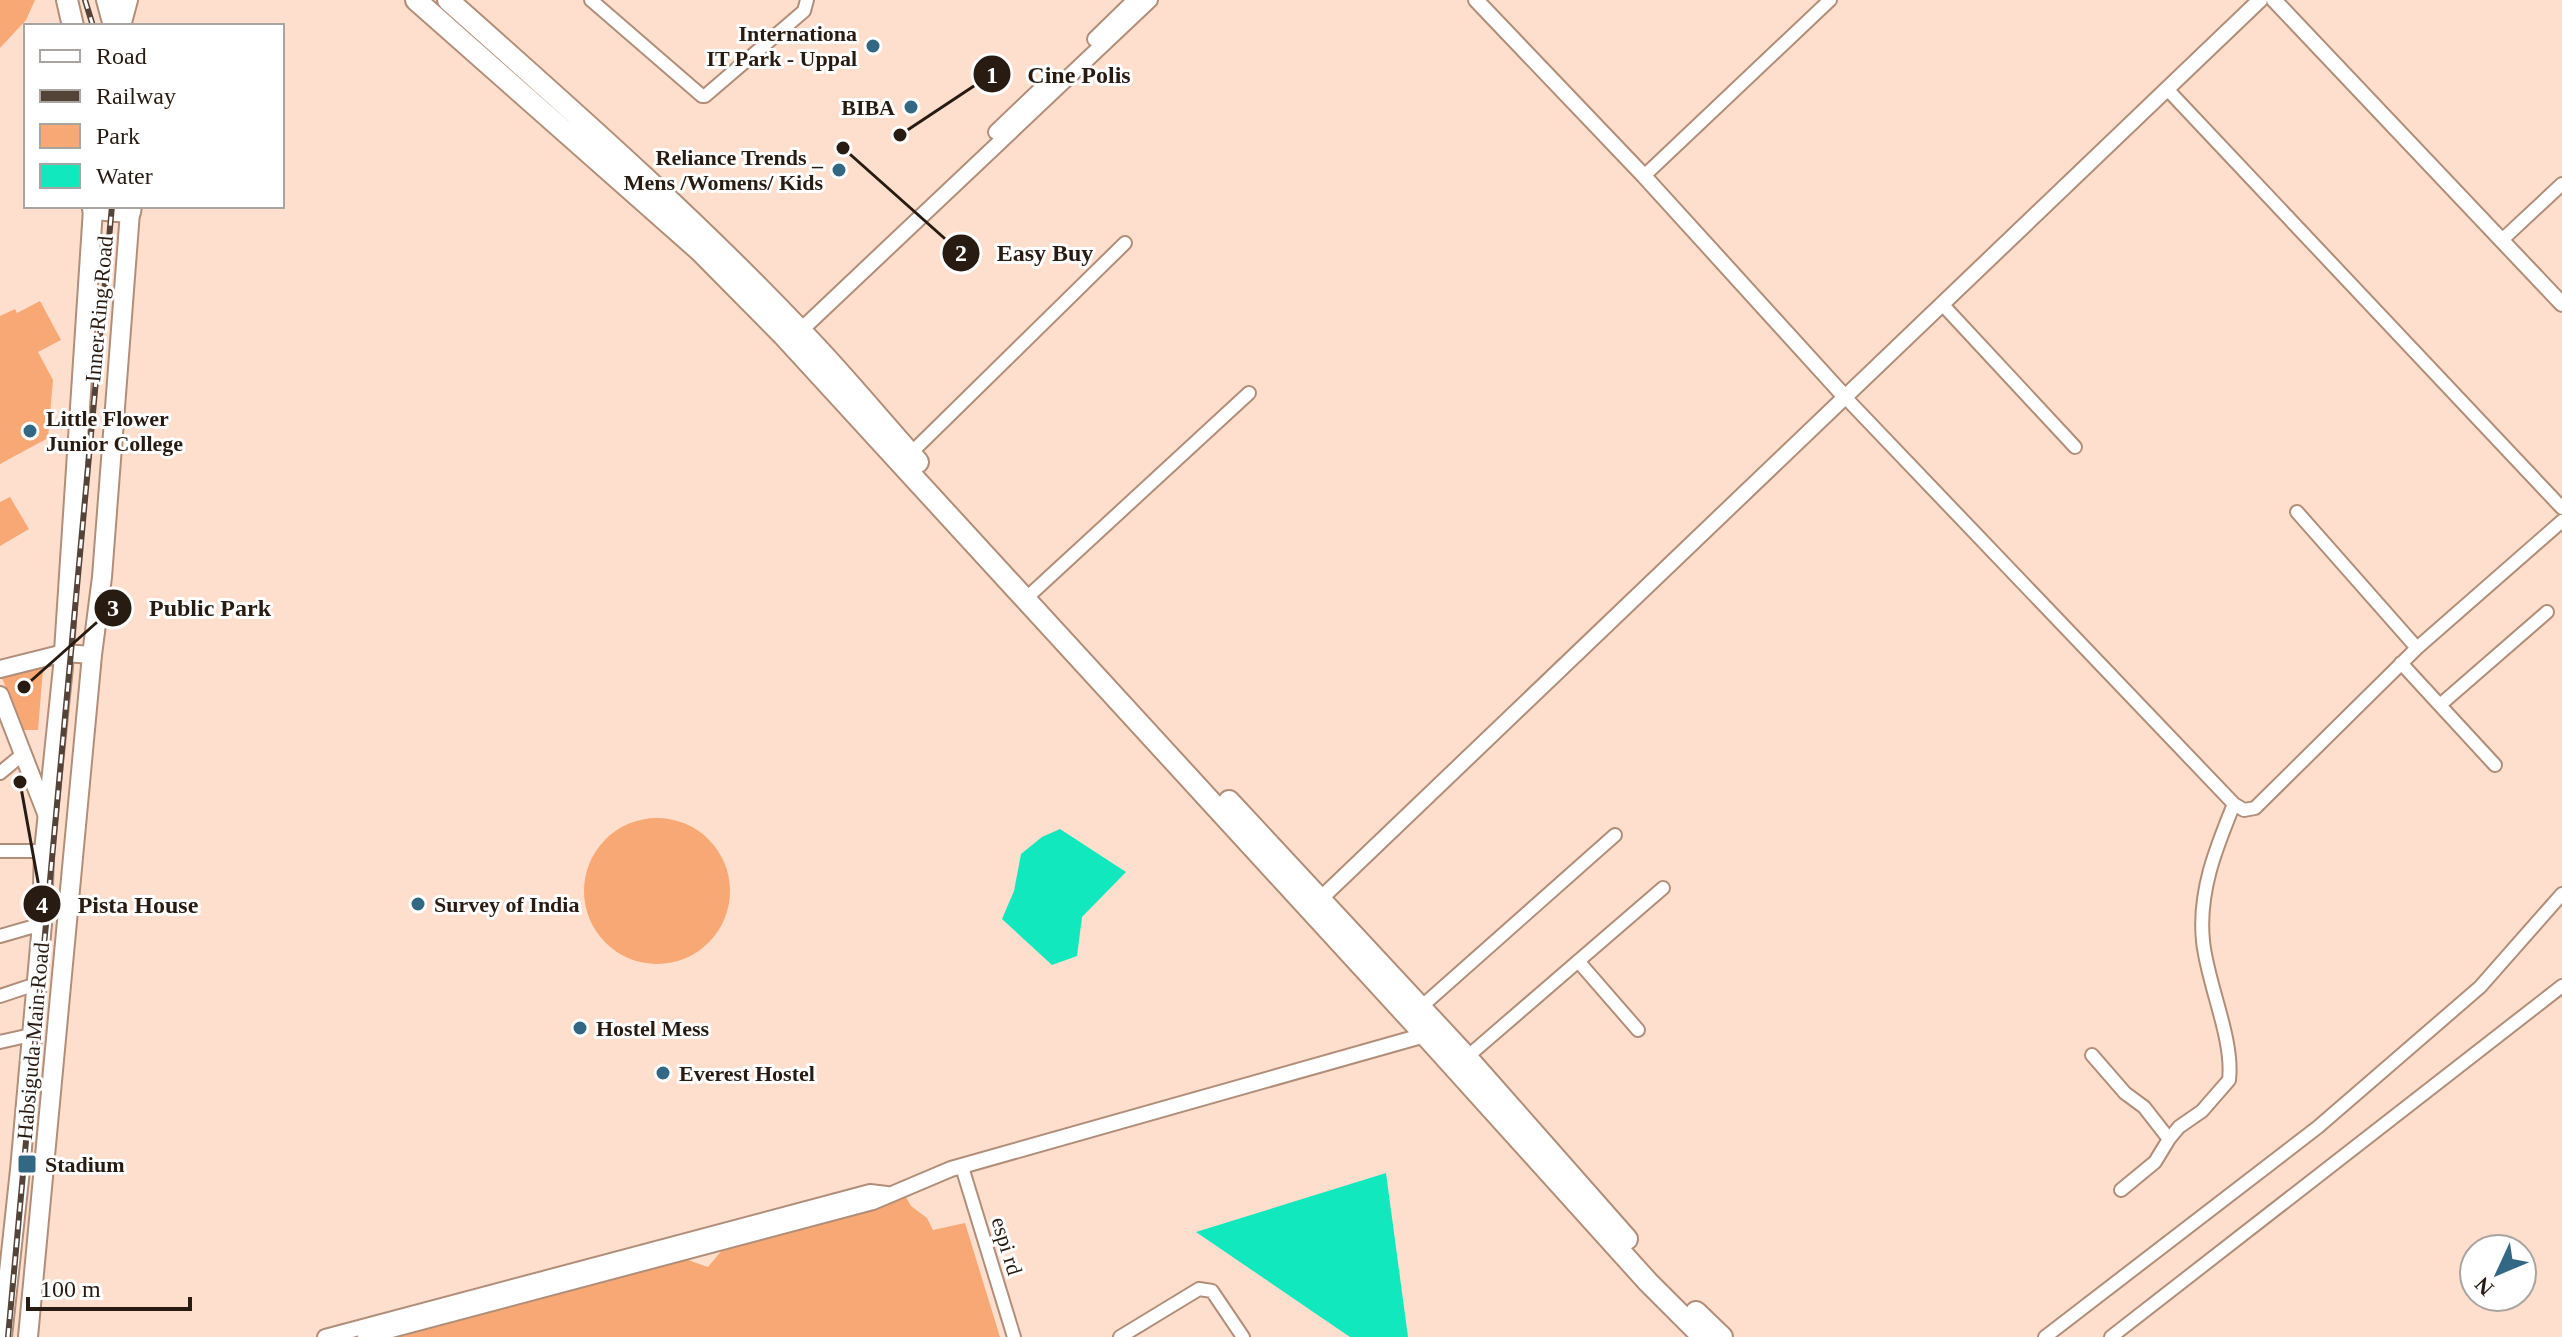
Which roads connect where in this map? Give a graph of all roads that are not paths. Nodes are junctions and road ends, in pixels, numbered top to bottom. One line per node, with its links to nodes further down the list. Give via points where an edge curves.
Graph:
1 (67, 0): 14 (highway)
2 (107, 0): 15 (highway)
3 (127, 0): 16 (highway)
4 (416, 0): 54 (highway, via 711,261)
5 (448, 0): 27 (highway, via 623,157)
6 (591, 0): 7 (street, via 702,96 804,11)
7 (807, 0)
8 (1135, 0): 18 (street)
9 (1150, 0): 18 (street)
10 (1476, 0): 19 (street)
11 (1830, 0): 19 (street)
12 (2260, 0): 17 (street)
13 (2274, 0): 23 (street)
14 (73, 24)
15 (113, 24)
16 (121, 24)
17 (2167, 89): 25 (street); 32 (street)
18 (1046, 91): 27 (street)
19 (1644, 176): 29 (street)
20 (2562, 184): 23 (street)
21 (93, 208): 38 (main road, Inner Ring Road)
22 (131, 209): 39 (main road, Inner Ring Road)
23 (2502, 240): 26 (street)
24 (1125, 243): 31 (street)
25 (1942, 304): 29 (street); 30 (street)
26 (2562, 304)
27 (798, 327): 31 (highway)
28 (1249, 393): 35 (street)
29 (1845, 397): 47 (street); 54 (street)
30 (2075, 447)
31 (910, 454): 35 (highway)
32 (2562, 508)
33 (2297, 512): 37 (street)
34 (2562, 521): 37 (street)
35 (1033, 592): 54 (highway)
36 (2547, 612): 43 (street)
37 (2417, 648): 40 (street)
38 (64, 653): 39 (main road); 41 (main road); 48 (main road, Habsiguda Main Road)
39 (92, 655): 73 (main road, Habsiguda Main Road)
40 (2401, 663): 43 (street); 47 (street, via 2255,808 2244,810)
41 (0, 669)
42 (0, 695): 44 (main road)
43 (2440, 705): 45 (street)
44 (23, 754): 46 (street); 48 (main road)
45 (2495, 765)
46 (0, 773)
47 (2234, 804): 68 (street, via 2206,882 2202,917 2230,1075 2216,1097)
48 (47, 816): 51 (main road, Habsiguda Main Road)
49 (1615, 835): 61 (street)
50 (0, 851): 51 (street)
51 (44, 851): 55 (main road, Habsiguda Main Road)
52 (1663, 888): 57 (street)
53 (2562, 894): 81 (street, via 2480,987 2318,1127)
54 (1314, 904): 61 (highway); 62 (highway)
55 (42, 924): 56 (street); 58 (main road, Habsiguda Main Road)
56 (0, 936)
57 (1578, 961): 63 (street); 67 (street)
58 (36, 984): 60 (street); 64 (main road, Habsiguda Main Road)
59 (2562, 986): 82 (street)
60 (0, 996)
61 (1421, 1007): 62 (highway)
62 (1432, 1030): 67 (highway); 69 (street); 79 (highway, via 1648,1282)
63 (1638, 1030)
64 (31, 1035): 65 (street); 72 (main road, Habsiguda Main Road)
65 (0, 1042)
66 (2092, 1055): 68 (street)
67 (1467, 1057): 80 (highway)
68 (2169, 1139): 70 (street, via 2155,1162)
69 (962, 1167): 71 (street); 76 (street, espi rd)
70 (2121, 1190)
71 (887, 1194): 74 (street, via 870,1192); 75 (street, via 873,1202)
72 (2, 1337)
73 (28, 1337)
74 (325, 1337)
75 (365, 1337)
76 (1014, 1337)
77 (1120, 1337): 78 (street, via 1199,1289 1212,1291)
78 (1243, 1337)
79 (1703, 1337)
80 (1722, 1337)
81 (2045, 1337)
82 (2111, 1337)

